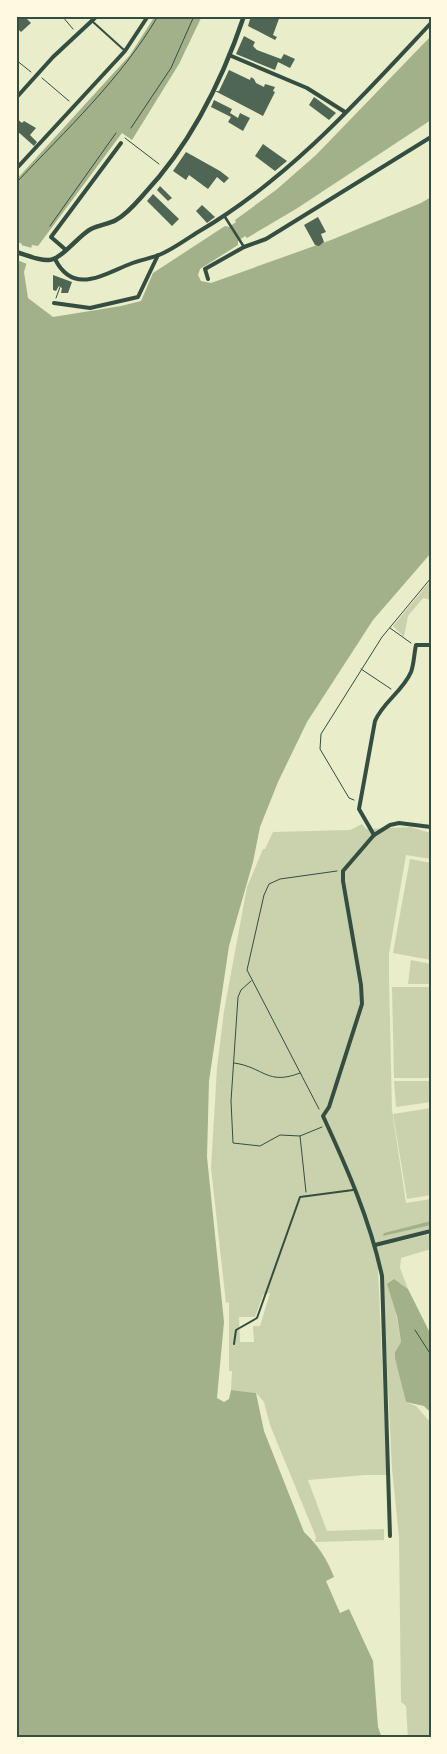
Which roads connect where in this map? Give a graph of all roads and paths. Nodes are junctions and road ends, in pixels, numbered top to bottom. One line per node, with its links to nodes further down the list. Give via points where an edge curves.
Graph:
1 (62, 16): 9 (path)
2 (97, 16): 7 (street)
3 (148, 16): 10 (street)
4 (158, 16): 23 (path, via 132,55 90,105)
5 (194, 16): 17 (path, via 171,68)
6 (244, 16): 11 (street)
7 (92, 21): 9 (street); 10 (lane)
8 (431, 22): 16 (street)
9 (78, 34): 13 (street)
10 (125, 51): 15 (street)
11 (229, 55): 16 (street, via 307,88); 21 (street, via 201,116)
12 (16, 60): 13 (path)
13 (37, 75): 14 (street); 15 (path)
14 (16, 98)
15 (75, 105): 22 (street)
16 (345, 112): 24 (street, via 292,166)
17 (132, 128)
18 (116, 133): 25 (path)
19 (431, 137): 26 (street, via 266,239)
20 (121, 143): 21 (path, via 125,138); 27 (street, via 51,237)
21 (166, 169): 27 (street, via 117,219 92,229)
22 (16, 170)
23 (16, 183)
24 (225, 216): 26 (street); 29 (street)
25 (50, 226)
26 (244, 247): 31 (street, via 205,269)
27 (66, 250): 30 (street)
28 (18, 253): 30 (street, via 45,260)
29 (158, 255): 30 (street, via 86,281 65,274); 33 (street, via 138,298 90,308)
30 (55, 259)
31 (208, 279)
32 (60, 287): 33 (path)
33 (54, 303)
34 (431, 578): 35 (path)
35 (390, 627): 36 (path); 38 (path)
36 (416, 645): 37 (street); 39 (street, via 411,671)
37 (431, 646)
38 (360, 669): 39 (path); 40 (path, via 319,741 320,749 348,798)
39 (396, 694): 40 (street, via 381,709 375,721)
40 (360, 802): 42 (street, via 361,817)
41 (431, 827): 42 (street, via 399,823)
42 (374, 834): 43 (street)
43 (343, 871): 44 (path, via 280,879 269,884 248,957 247,970); 47 (street, via 362,1004 329,1107)
44 (251, 981): 45 (path, via 238,997); 46 (path)
45 (233, 1063): 46 (path, via 257,1068 273,1079 286,1079); 49 (path, via 233,1143 257,1146 280,1135)
46 (301, 1072): 47 (path)
47 (323, 1116): 48 (street)
48 (327, 1125): 49 (path); 50 (street)
49 (300, 1136): 51 (path)
50 (356, 1190): 51 (lane); 53 (street)
51 (306, 1195): 55 (lane, via 297,1202 257,1318 236,1330)
52 (431, 1231): 53 (street)
53 (375, 1245): 57 (street, via 382,1276)
54 (415, 1330): 56 (path)
55 (234, 1344)
56 (431, 1356)
57 (390, 1536)

